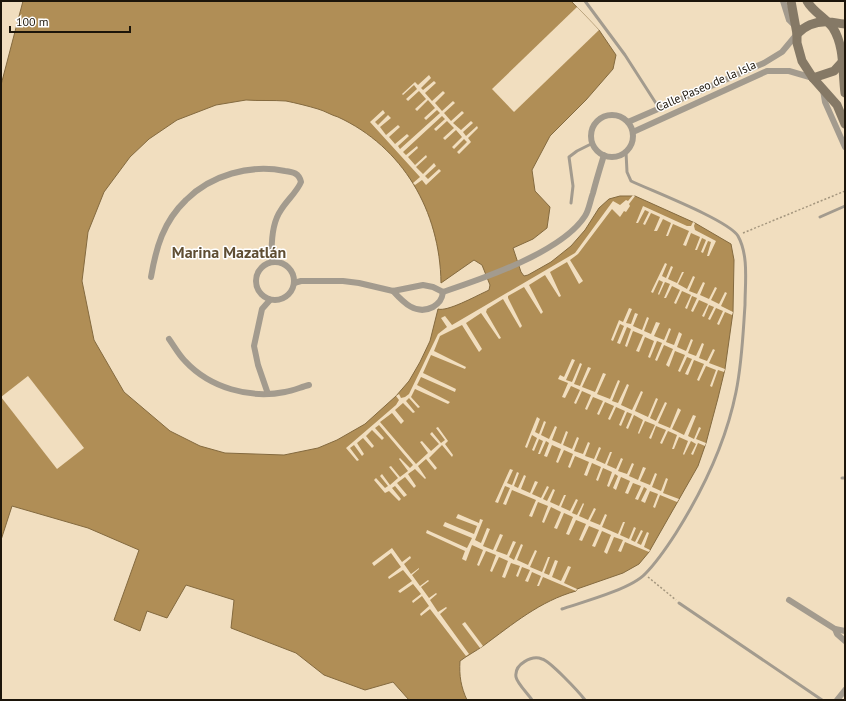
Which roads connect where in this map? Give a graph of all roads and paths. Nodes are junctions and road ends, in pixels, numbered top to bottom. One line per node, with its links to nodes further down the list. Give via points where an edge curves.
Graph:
1 (585, 1): 14 (lane, via 625,55)
2 (783, 1): 7 (street)
3 (791, 1): 7 (main road)
4 (809, 2): 5 (main road)
5 (827, 22): 6 (main road); 7 (main road, via 810,24); 9 (main road, via 838,39)
6 (845, 24)
7 (796, 30): 8 (street, Calle Paseo de la Isla, via 782,52); 11 (main road, via 802,61)
8 (764, 63): 10 (street); 14 (street, Calle Paseo de la Isla)
9 (844, 67): 11 (main road); 13 (main road)
10 (767, 71): 11 (street, Calle Paseo de la Isla, via 789,71); 17 (street, Calle Paseo de la Isla)
11 (813, 78): 12 (main road)
12 (823, 88): 16 (main road, via 837,105); 19 (street, via 824,102)
13 (845, 92)
14 (660, 109): 15 (street, Calle Paseo de la Isla)
15 (628, 122): 17 (street); 18 (street, via 616,116 603,118 594,127)
16 (845, 124)
17 (633, 132): 20 (street, via 632,143)
18 (593, 143): 21 (street, via 598,152); 23 (lane, via 569,157 573,186)
19 (845, 147)
20 (626, 152): 21 (street, via 615,157); 26 (lane, via 627,172 631,181 724,224)
21 (604, 155): 31 (street, via 584,218 559,241 485,278)
22 (845, 191): 26 (path)
23 (571, 203)
24 (845, 206): 25 (lane)
25 (820, 217)
26 (737, 236): 36 (lane, via 746,272 741,363 736,393 714,461 692,507)
27 (272, 262): 28 (street, via 275,222 301,182 297,174 257,169 220,177 186,200 168,223 161,237); 29 (street, via 281,263 290,269); 32 (street, via 262,267 256,281 259,291)
28 (151, 277)
29 (294, 283): 30 (street, via 301,280 359,282); 32 (street, via 284,298)
30 (393, 291): 31 (street, via 423,285); 31 (street, via 408,306 420,310 438,304)
31 (443, 292)
32 (270, 300): 35 (street, via 262,309 254,346)
33 (169, 339): 35 (street, via 196,371 225,388 244,393)
34 (309, 385): 35 (street)
35 (268, 394)
36 (645, 575): 38 (path); 39 (lane, via 633,584)
37 (789, 600): 40 (street)
38 (679, 603): 46 (lane)
39 (562, 609)
40 (835, 629): 41 (street); 42 (street)
41 (845, 631)
42 (845, 641)
43 (845, 690): 47 (street)
44 (532, 700): 45 (lane, via 516,678 516,672 521,664 535,657 544,659)
45 (584, 700)
46 (822, 700)
47 (837, 700)

